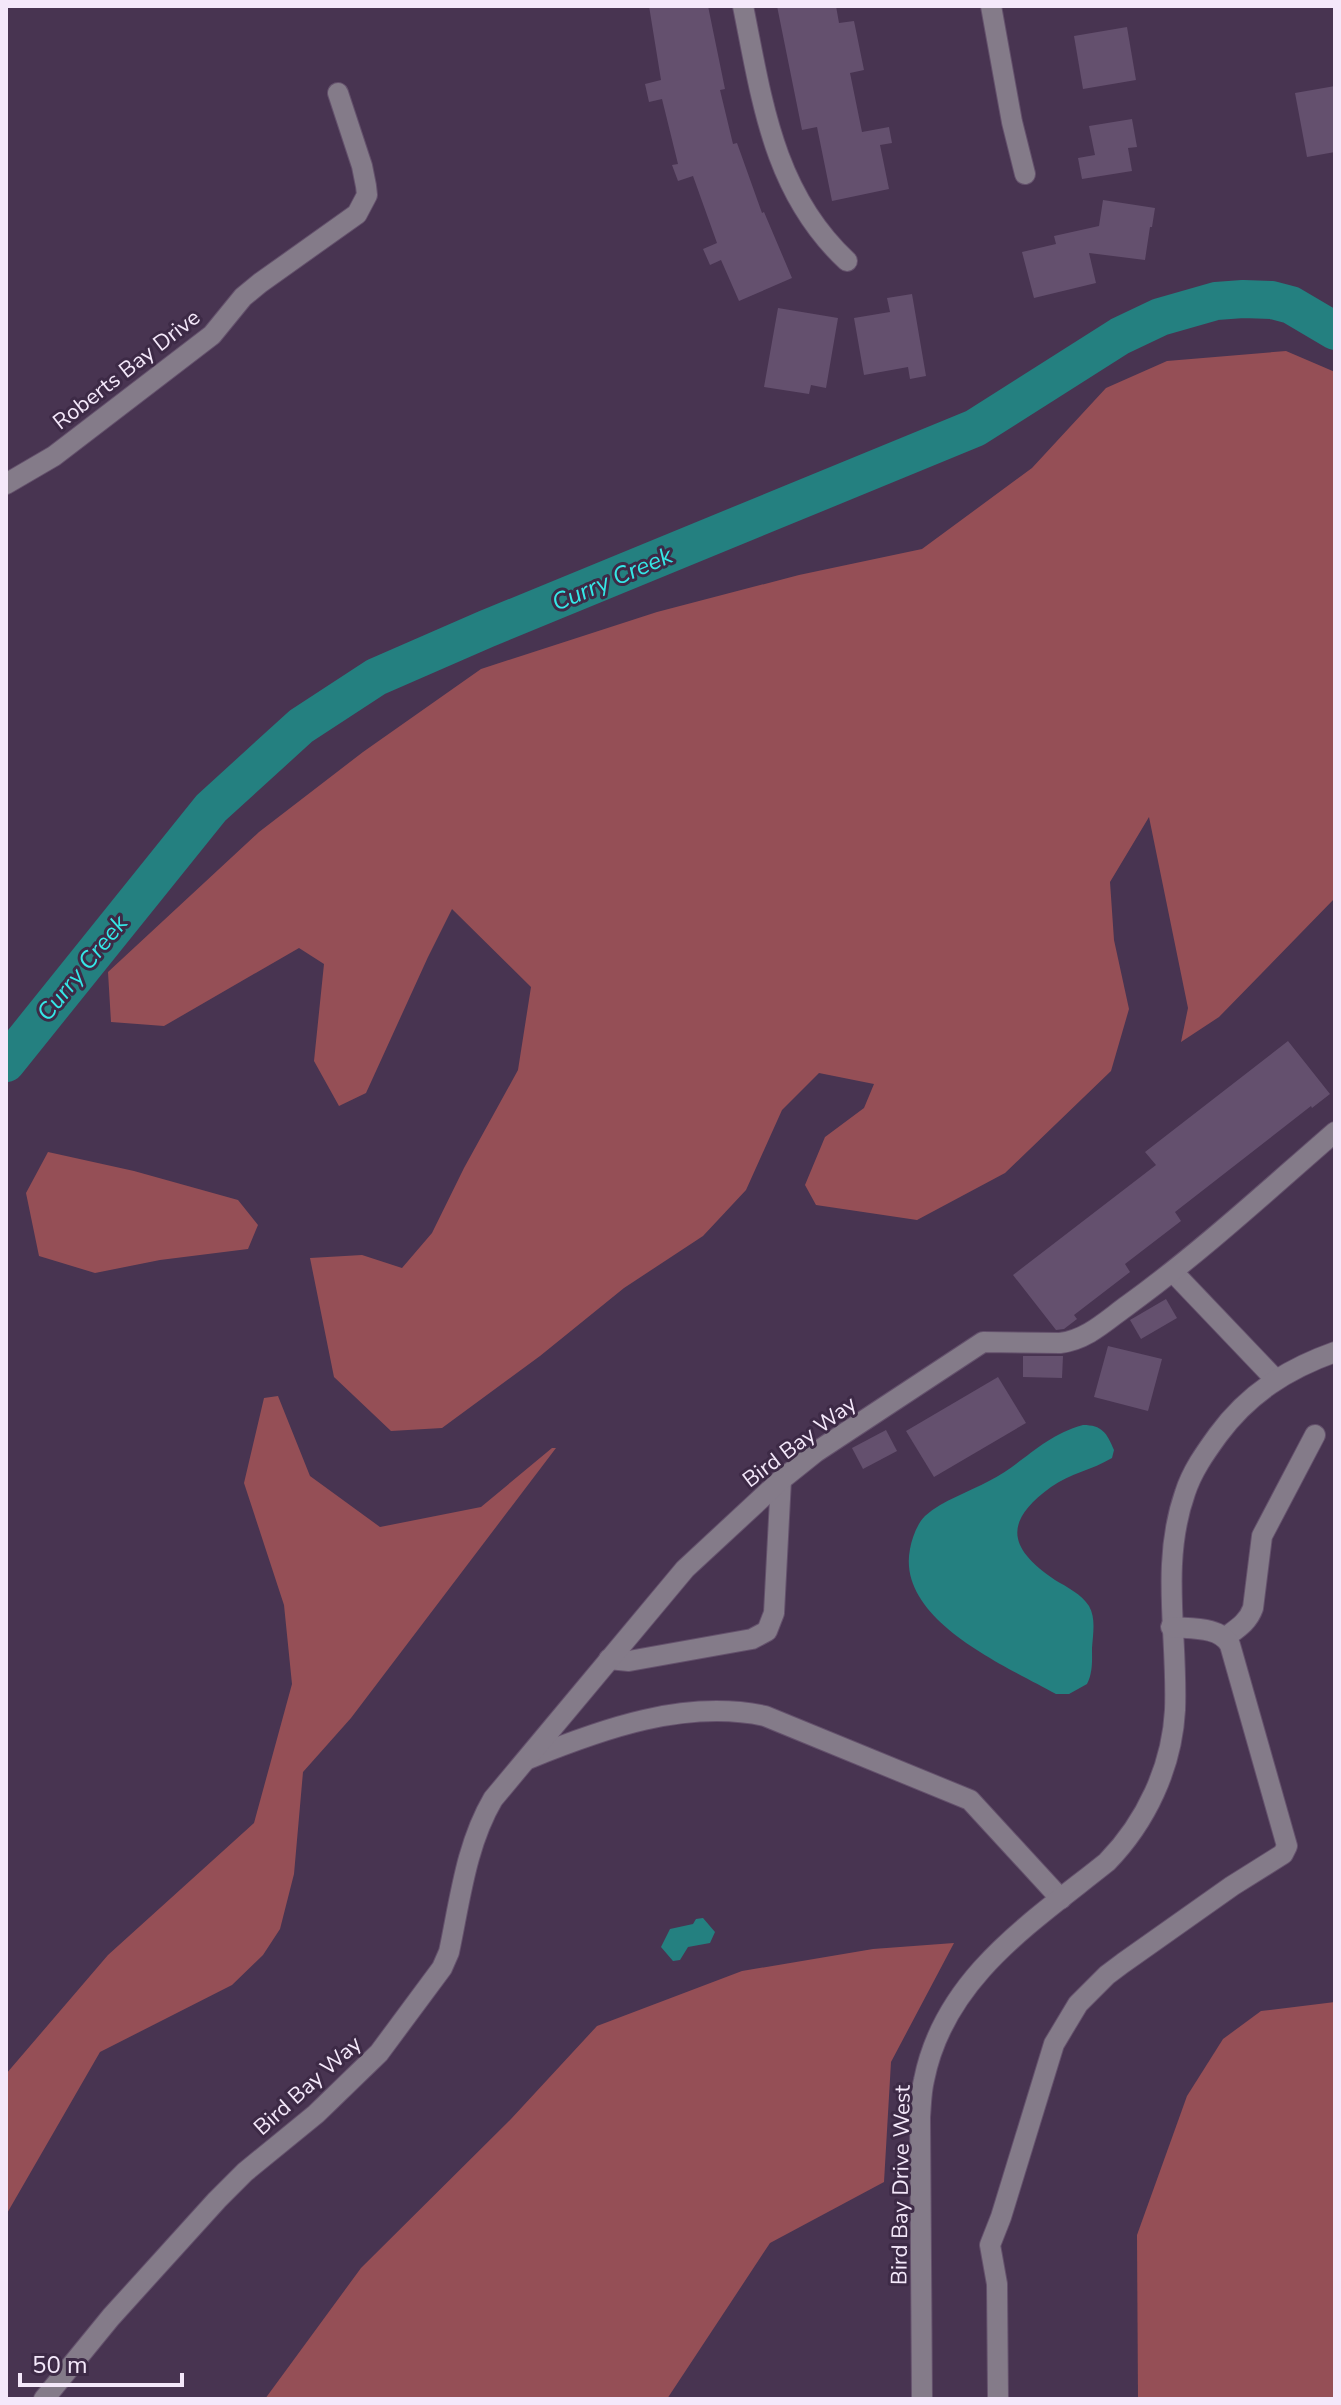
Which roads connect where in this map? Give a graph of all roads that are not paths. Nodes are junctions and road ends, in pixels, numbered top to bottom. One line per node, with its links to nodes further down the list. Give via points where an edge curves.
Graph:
1 (743, 6): 5 (street, via 760,92 786,175 809,219)
2 (991, 6): 4 (street)
3 (338, 93): 6 (street, Roberts Bay Drive, via 366,186 357,214 243,297 212,335 54,456)
4 (1025, 174)
5 (847, 261)
6 (6, 484)
7 (1335, 1132): 8 (street, Bird Bay Way)
8 (1173, 1272): 10 (street); 12 (street, Bird Bay Way, via 1080,1339 983,1342)
9 (1335, 1352): 10 (street, Bird Bay Drive West)
10 (1275, 1379): 13 (street, Bird Bay Drive West, via 1235,1412 1185,1491 1171,1562)
11 (1315, 1435): 14 (street, via 1262,1536 1250,1615)
12 (781, 1480): 15 (street, Bird Bay Way, via 685,1569); 15 (street, via 774,1613 767,1631 737,1642 629,1661)
13 (1171, 1627): 14 (street); 17 (street, Bird Bay Drive West, via 1175,1714 1158,1787 1119,1849)
14 (1226, 1637): 20 (street, via 1287,1846 1283,1854 1107,1975 1060,2032 990,2245 997,2284)
15 (609, 1659): 16 (street, Bird Bay Way)
16 (524, 1761): 17 (street, Bird Bay Way, via 632,1722 716,1712 765,1716 970,1800); 18 (street, Bird Bay Way, via 480,1821 442,1968 379,2053 217,2200)
17 (1061, 1899): 19 (street, Bird Bay Drive West, via 972,1978 942,2025 923,2081)
18 (44, 2399)
19 (922, 2399)
20 (998, 2399)

